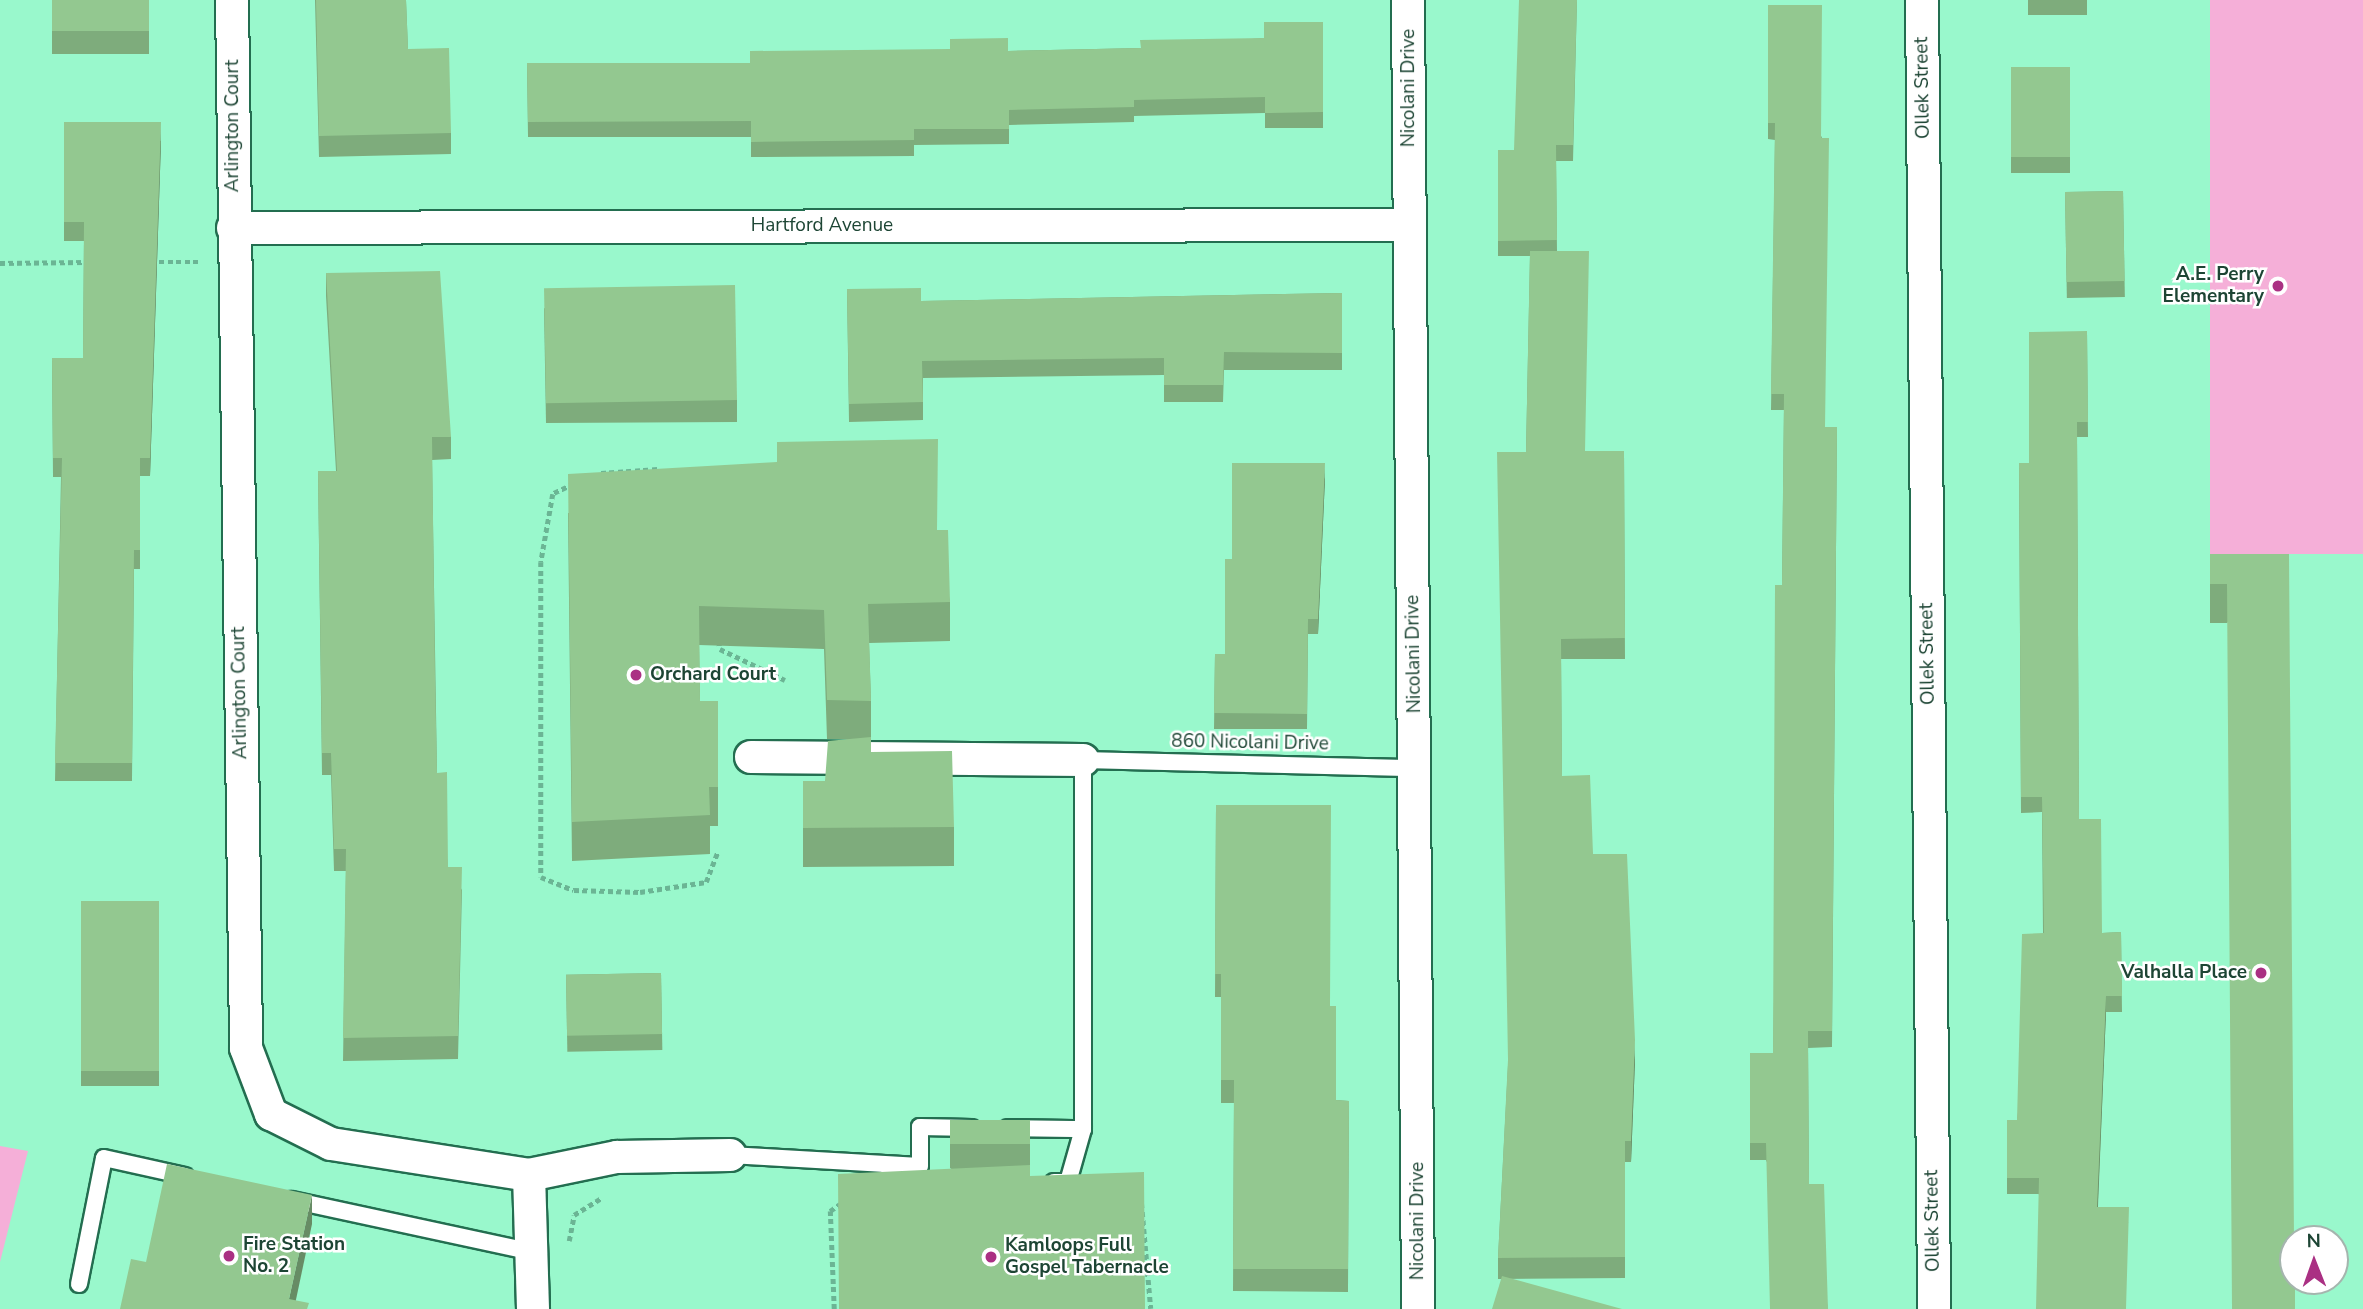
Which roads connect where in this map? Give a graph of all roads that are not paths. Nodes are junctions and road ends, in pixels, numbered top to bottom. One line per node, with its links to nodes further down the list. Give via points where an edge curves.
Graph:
1 (232, 0): 5 (street, Arlington Court)
2 (1408, 0): 4 (street, Nicolani Drive)
3 (1922, 0): 21 (street, Ollek Street)
4 (1410, 225): 5 (street, Hartford Avenue); 8 (street, Nicolani Drive)
5 (233, 228): 12 (street, Arlington Court, via 246,1048 271,1114 331,1144)
6 (751, 757): 7 (street)
7 (1083, 760): 8 (lane, 860 Nicolani Drive); 9 (lane)
8 (1416, 768): 20 (street, Nicolani Drive)
9 (1083, 1129): 11 (lane, via 920,1127 920,1166); 14 (lane, via 1068,1182)
10 (730, 1155): 11 (lane); 12 (street, via 617,1157)
11 (886, 1165): 15 (lane, via 913,1186)
12 (529, 1175): 17 (street)
13 (197, 1179): 18 (lane, via 104,1158)
14 (1030, 1183)
15 (926, 1186)
16 (278, 1197): 17 (lane)
17 (532, 1252): 19 (street)
18 (79, 1284)
19 (533, 1309)
20 (1418, 1309)
21 (1934, 1309)

